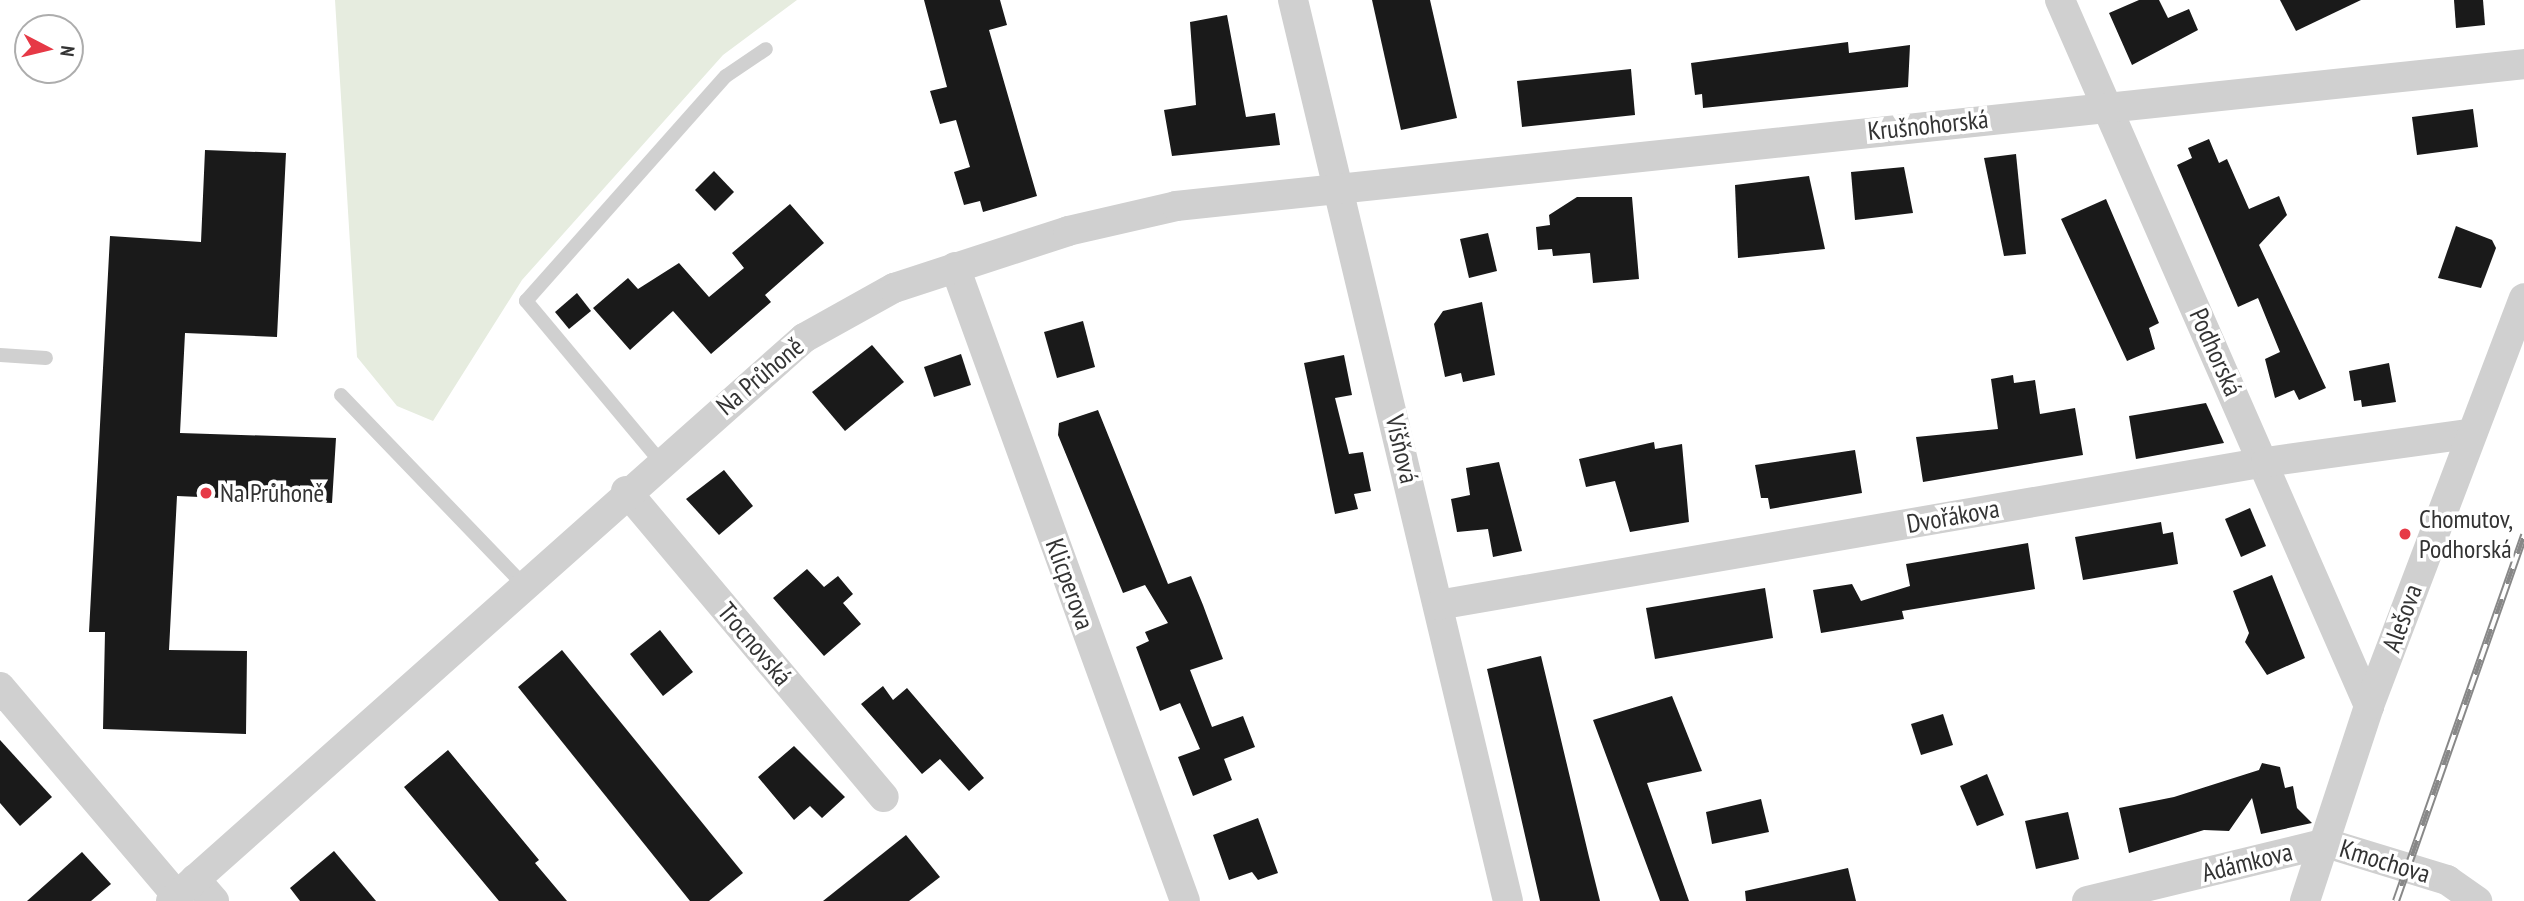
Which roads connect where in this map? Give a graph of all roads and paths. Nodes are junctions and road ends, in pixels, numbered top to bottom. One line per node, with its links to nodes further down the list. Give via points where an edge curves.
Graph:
1 (1293, 0): 6 (street, Višňová)
2 (2060, 0): 5 (street, Podhorská)
3 (766, 49): 13 (lane, via 726,76 526,300)
4 (2524, 64): 5 (street, Krušnohorská)
5 (2106, 107): 6 (street, Krušnohorská); 14 (street, Podhorská)
6 (1332, 185): 7 (street, Na Průhoně, via 1176,206); 17 (street, Višňová, via 1346,206)
7 (955, 267): 13 (street, Na Průhoně, via 894,288 804,338); 24 (street, Klicperova)
8 (2524, 299): 12 (street, Alešova)
9 (0, 355): 10 (lane)
10 (46, 358)
11 (341, 395): 16 (lane)
12 (2469, 434): 14 (street, Dvořákova); 19 (street, Alešova)
13 (660, 460): 15 (street, Na Průhoně)
14 (2266, 462): 17 (street, Dvořákova); 19 (street, Podhorská)
15 (626, 491): 16 (street, Na Průhoně); 20 (street, Trocnovská)
16 (523, 584): 22 (street, Na Průhoně)
17 (1438, 605): 25 (street, Višňová)
18 (0, 687): 22 (street, Na Průhoně)
19 (2369, 706): 21 (street, Alešova)
20 (884, 797)
21 (2326, 843): 23 (street, Kmochova); 26 (street, Adámkova); 27 (street, Alešova)
22 (189, 894)
23 (2469, 897)
24 (1185, 901)
25 (1508, 901)
26 (2087, 901)
27 (2305, 901)

